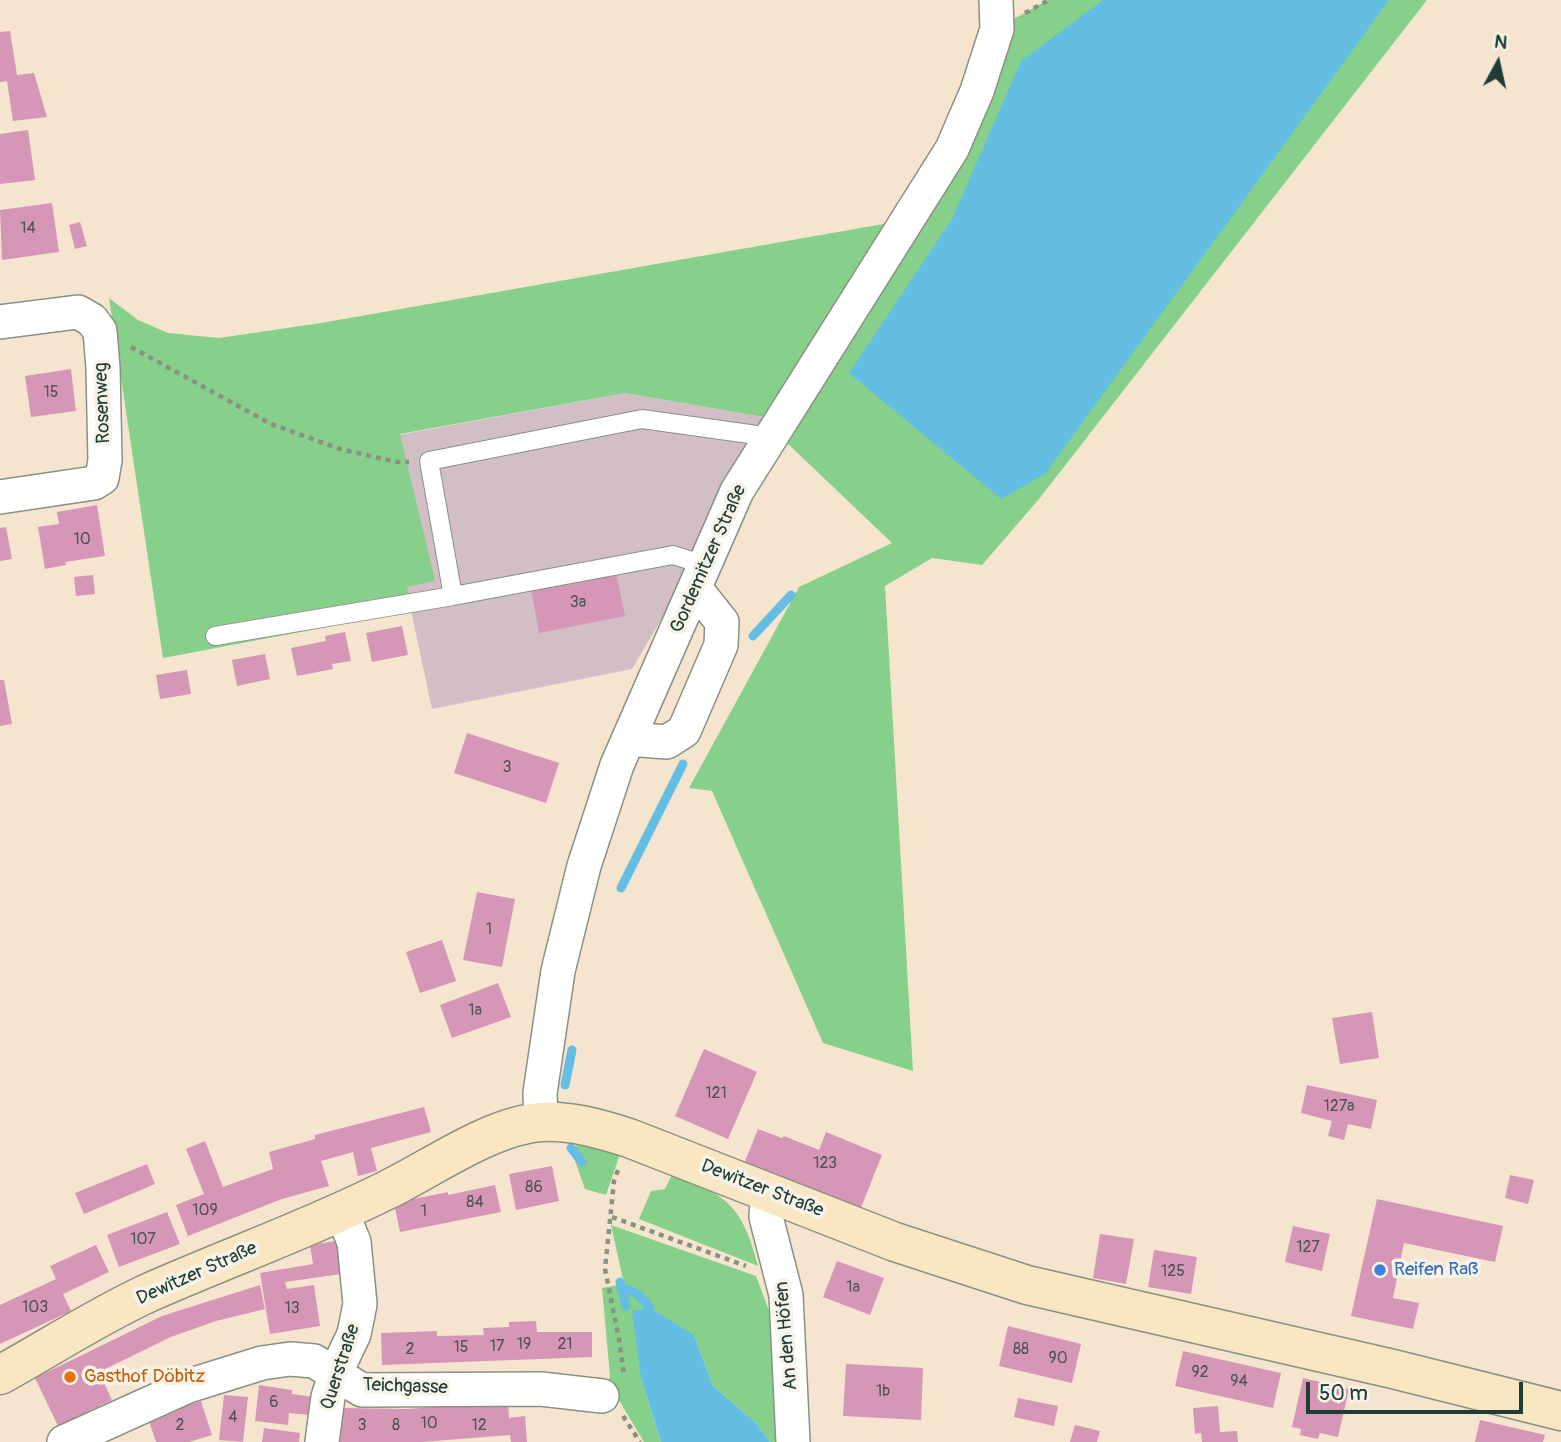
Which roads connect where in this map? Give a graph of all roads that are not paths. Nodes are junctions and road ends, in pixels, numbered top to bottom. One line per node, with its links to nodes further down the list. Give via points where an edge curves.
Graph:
1 (996, 0): 3 (street, Gordemitzer Straße, via 997,29 977,91 951,149)
2 (0, 322): 4 (street, Rosenweg, via 78,312 92,320 100,331 104,434 102,478 94,483)
3 (771, 437): 5 (street, Gordemitzer Straße, via 737,491); 6 (lane, via 642,419 429,461)
4 (0, 497)
5 (700, 576): 6 (lane, via 673,555); 8 (street, Gordemitzer Straße); 8 (street, via 723,622 721,645 684,731 667,742)
6 (453, 596): 7 (lane)
7 (215, 636)
8 (629, 739): 9 (street, Gordemitzer Straße, via 584,866 558,971 540,1093)
9 (541, 1122): 10 (street, Dewitzer Straße, via 600,1129); 11 (street, Dewitzer Straße, via 498,1133)
10 (768, 1191): 15 (street, Dewitzer Straße, via 895,1242 1027,1285); 18 (street, An den Höfen, via 766,1217 786,1295)
11 (341, 1211): 12 (street, Querstraße, via 354,1242 360,1304 354,1335); 13 (street, Dewitzer Straße, via 146,1294)
12 (336, 1372): 14 (street, Teichgasse, via 362,1390 541,1389); 16 (street, Teichgasse, via 314,1361 262,1363 188,1386); 17 (street, Querstraße)
13 (0, 1375)
14 (617, 1396)
15 (1561, 1411)
16 (64, 1442)
17 (322, 1442)
18 (793, 1442)

